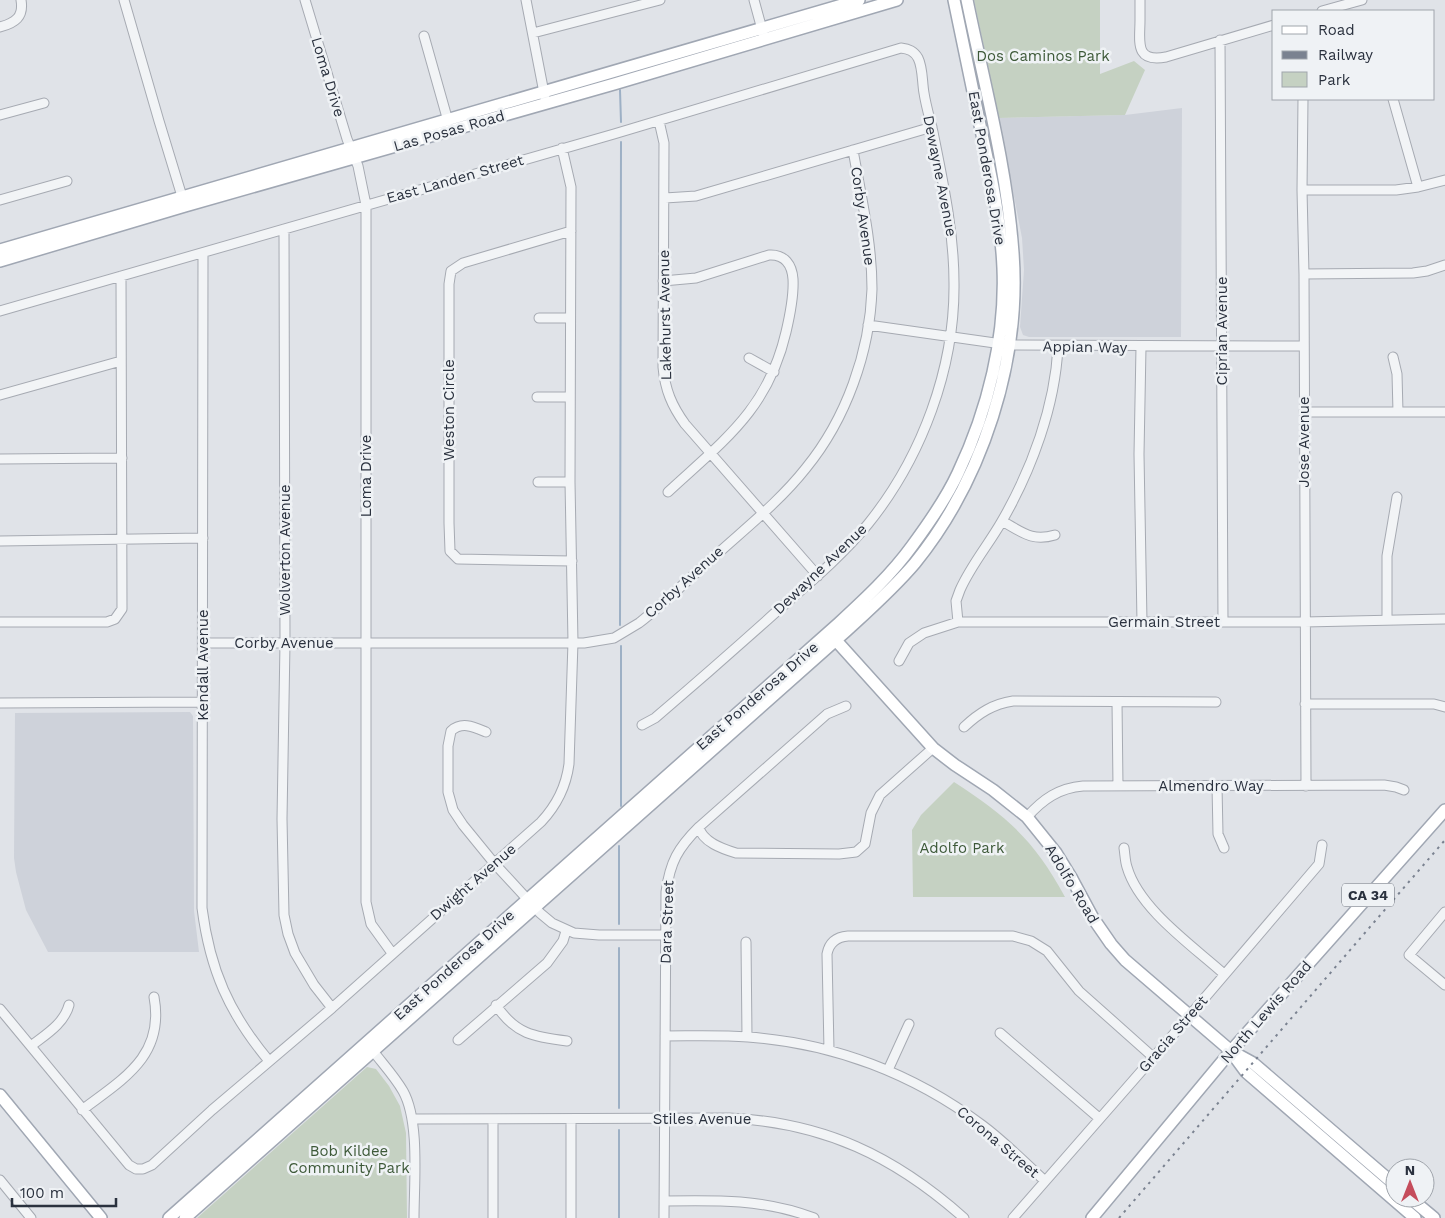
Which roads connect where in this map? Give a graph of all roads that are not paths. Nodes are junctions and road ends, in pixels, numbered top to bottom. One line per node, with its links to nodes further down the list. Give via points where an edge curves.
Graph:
1 (21, 0): 16 (street, via 19,18)
2 (124, 0): 39 (street)
3 (305, 0): 32 (street, Loma Drive)
4 (526, 0): 17 (street)
5 (660, 0): 13 (street)
6 (754, 0): 18 (street)
7 (859, 0): 18 (main road, Las Posas Road)
8 (897, 0): 18 (main road, Las Posas Road)
9 (954, 0): 55 (main road, East Ponderosa Drive, via 1000,233)
10 (967, 0): 55 (main road, East Ponderosa Drive, via 1002,166 1011,229 1014,291)
11 (1140, 0): 20 (street, via 1139,44 1144,54 1160,58)
12 (1362, 0): 14 (street)
13 (648, 2): 17 (street)
14 (1326, 10)
15 (1272, 26): 20 (street)
16 (0, 27)
17 (533, 33): 22 (street)
18 (763, 33): 22 (main road, Las Posas Road)
19 (424, 36): 27 (street)
20 (1220, 40): 59 (street, Ciprian Avenue)
21 (910, 50): 28 (street, East Landen Street, via 901,48); 29 (street, Dewayne Avenue, via 920,64)
22 (544, 97): 27 (main road, Las Posas Road); 32 (main road, Las Posas Road)
23 (1303, 100): 36 (street, Jose Avenue)
24 (1393, 100): 35 (street)
25 (44, 103): 26 (street)
26 (0, 115)
27 (448, 121): 32 (main road, Las Posas Road)
28 (658, 121): 30 (street, East Landen Street); 37 (street, Lakehurst Avenue, via 664,143)
29 (932, 127): 31 (street); 54 (street, Dewayne Avenue, via 953,247)
30 (562, 148): 40 (street, East Landen Street); 42 (street, Dwight Avenue, via 570,181)
31 (853, 150): 37 (street, via 696,196); 53 (street, Corby Avenue, via 869,243 872,289)
32 (353, 153): 39 (main road, Las Posas Road); 40 (street, Loma Drive)
33 (1445, 180): 35 (street)
34 (67, 181): 38 (street)
35 (1418, 187): 36 (street)
36 (1302, 190): 47 (street, Jose Avenue)
37 (665, 198): 49 (street, Lakehurst Avenue)
38 (0, 200)
39 (184, 201): 43 (main road, Las Posas Road); 45 (main road, Las Posas Road)
40 (366, 205): 41 (street, East Landen Street); 96 (street, Loma Drive)
41 (284, 229): 44 (street, East Landen Street); 95 (street, Wolverton Avenue)
42 (571, 231): 52 (street, Dwight Avenue); 83 (street, Weston Circle, via 463,263 451,271 449,523 450,551 458,560)
43 (0, 250)
44 (204, 253): 48 (street, East Landen Street); 80 (street, Kendall Avenue)
45 (0, 261)
46 (1445, 265): 47 (street, via 1413,274)
47 (1304, 274): 56 (street, Jose Avenue)
48 (121, 276): 50 (street, East Landen Street); 62 (street)
49 (663, 281): 63 (street, via 696,278 770,255 786,260 793,276 791,308); 70 (street, Lakehurst Avenue, via 663,367 667,393 676,412)
50 (0, 311)
51 (539, 318): 52 (street)
52 (569, 318): 66 (street, Dwight Avenue)
53 (868, 324): 54 (street, Appian Way); 77 (street, Corby Avenue, via 860,362 833,428 806,468)
54 (951, 337): 55 (street, Appian Way); 84 (street, Dewayne Avenue, via 928,418 898,480 865,528)
55 (1004, 345): 57 (street, Appian Way); 92 (main road, East Ponderosa Drive, via 978,423 943,501 899,562)
56 (1304, 346): 59 (street, Appian Way); 67 (street, Jose Avenue)
57 (1058, 347): 58 (street, Appian Way); 78 (street, via 1054,382 1042,427)
58 (1141, 347): 59 (street, Appian Way); 89 (street)
59 (1223, 347): 90 (street, Ciprian Avenue)
60 (1393, 357): 68 (street)
61 (749, 358): 63 (street)
62 (121, 361): 64 (street); 71 (street)
63 (774, 372): 70 (street, via 746,418)
64 (0, 395)
65 (537, 397): 66 (street)
66 (570, 397): 74 (street, Dwight Avenue)
67 (1304, 412): 68 (street); 91 (street, Jose Avenue)
68 (1398, 412): 69 (street)
69 (1445, 412)
70 (710, 453): 75 (street); 77 (street, Lakehurst Avenue)
71 (122, 458): 72 (street); 81 (street)
72 (0, 459)
73 (538, 482): 74 (street)
74 (570, 482): 83 (street, Dwight Avenue)
75 (668, 492)
76 (1397, 497): 85 (street, via 1388,556)
77 (763, 513): 84 (street, Lakehurst Avenue); 93 (street, Corby Avenue, via 639,623 614,638)
78 (1002, 522): 79 (street, via 1033,537); 88 (street, via 960,590 956,601)
79 (1055, 535)
80 (203, 538): 81 (street); 94 (street, Kendall Avenue)
81 (121, 540): 82 (street); 87 (street, via 123,604 115,619 107,622)
82 (0, 541)
83 (572, 561): 93 (street, Dwight Avenue)
84 (818, 576): 105 (street, Dewayne Avenue, via 655,718)
85 (1387, 619): 86 (street, Germain Street); 91 (street, Germain Street)
86 (1445, 619)
87 (0, 622)
88 (958, 622): 89 (street, Germain Street); 97 (street, Germain Street, via 924,633 909,643)
89 (1142, 622): 90 (street, Germain Street)
90 (1224, 622): 91 (street, Germain Street)
91 (1304, 622): 102 (street, Jose Avenue)
92 (832, 636): 108 (main road, Adolfo Road); 120 (main road, East Ponderosa Drive)
93 (573, 642): 96 (street, Corby Avenue); 119 (street, Dwight Avenue, via 569,764 565,783 549,813)
94 (203, 643): 95 (street, Corby Avenue); 98 (street, Kendall Avenue)
95 (285, 643): 96 (street, Corby Avenue); 131 (street, Wolverton Avenue, via 284,915 295,953)
96 (365, 643): 125 (street, Loma Drive, via 366,902 371,924)
97 (899, 661)
98 (203, 702): 101 (street); 145 (street, Kendall Avenue, via 202,908 206,932 220,981 235,1014)
99 (1117, 702): 100 (street); 106 (street, via 1005,702 983,711); 109 (street)
100 (1216, 702)
101 (0, 703)
102 (1305, 704): 104 (street, via 1434,704); 111 (street, Jose Avenue)
103 (846, 706): 115 (street, Dara Street, via 827,714)
104 (1445, 707)
105 (642, 725)
106 (964, 727)
107 (486, 732): 119 (street, via 466,725 451,731 448,792 456,815)
108 (933, 748): 114 (main road, Adolfo Road); 115 (street, via 880,795 871,813 865,844 856,852 736,853 706,839)
109 (1118, 786): 110 (street, Almendro Way); 114 (street, Almendro Way, via 1062,790 1044,800)
110 (1217, 786): 111 (street, Almendro Way); 118 (street, via 1218,834)
111 (1306, 786): 112 (street, Almendro Way, via 1384,785)
112 (1404, 790)
113 (1445, 810): 143 (main road, North Lewis Road / CA 34)
114 (1027, 817): 133 (main road, Adolfo Road, via 1065,866 1092,918 1111,944)
115 (700, 827): 123 (street, Dara Street, via 677,852 668,877)
116 (1322, 846): 126 (street, Gracia Street, via 1319,864)
117 (1124, 848): 126 (street, via 1131,876 1146,901)
118 (1224, 848)
119 (494, 863): 120 (street); 125 (street, Dwight Avenue)
120 (531, 903): 122 (street); 141 (main road, East Ponderosa Drive)
121 (1445, 912): 127 (street, via 1409,955)
122 (566, 931): 123 (street, via 599,935); 130 (street, via 563,941 546,963)
123 (666, 935): 136 (street, Dara Street)
124 (746, 942): 137 (street)
125 (392, 953): 131 (street, Dwight Avenue)
126 (1224, 974): 133 (street, Gracia Street)
127 (1445, 986)
128 (154, 997): 148 (street, via 155,1031 143,1059)
129 (69, 1005): 140 (street, via 58,1024)
130 (496, 1005): 138 (street); 139 (street, via 509,1022 526,1033)
131 (332, 1008): 145 (street, Dwight Avenue)
132 (0, 1009): 140 (street)
133 (1189, 1016): 143 (main road, Adolfo Road); 144 (street, Gracia Street)
134 (909, 1024): 146 (street)
135 (1000, 1033): 151 (street)
136 (665, 1036): 137 (street, Corona Street); 153 (street, Dara Street)
137 (747, 1037): 142 (street, Corona Street)
138 (458, 1040)
139 (567, 1041)
140 (30, 1046): 148 (street)
141 (370, 1047): 149 (street, via 404,1092); 161 (main road, East Ponderosa Drive); 162 (main road, East Ponderosa Drive)
142 (829, 1050): 144 (street, via 827,954 835,940 848,936 1013,936 1025,938 1047,951 1079,991); 146 (street, Corona Street)
143 (1231, 1051): 154 (main road, Adolfo Road, via 1253,1063); 170 (main road, North Lewis Road / CA 34); 171 (main road, Adolfo Road, via 1246,1072)
144 (1153, 1057): 151 (street, Gracia Street)
145 (269, 1061): 148 (street, Dwight Avenue, via 152,1165 142,1169 128,1165)
146 (888, 1070): 156 (street, Corona Street, via 976,1121)
147 (0, 1095): 160 (main road)
148 (82, 1110)
149 (413, 1118): 150 (street, Stiles Avenue); 163 (street)
150 (493, 1118): 152 (street, Stiles Avenue); 164 (street)
151 (1099, 1118): 156 (street, Gracia Street)
152 (571, 1119): 153 (street, Stiles Avenue); 165 (street)
153 (664, 1119): 157 (street, Dara Street); 168 (street, Stiles Avenue, via 755,1119 824,1134 890,1163 937,1194)
154 (1385, 1176)
155 (0, 1180): 159 (street)
156 (1045, 1181): 169 (street, Gracia Street)
157 (664, 1201): 166 (street, Dara Street); 167 (street, via 760,1203)
158 (1422, 1208): 172 (main road)
159 (31, 1218)
160 (101, 1218)
161 (169, 1218)
162 (185, 1218)
163 (414, 1218)
164 (493, 1218)
165 (571, 1218)
166 (664, 1218)
167 (814, 1218)
168 (964, 1218)
169 (1013, 1218)
170 (1092, 1218)
171 (1415, 1218)
172 (1434, 1218)

